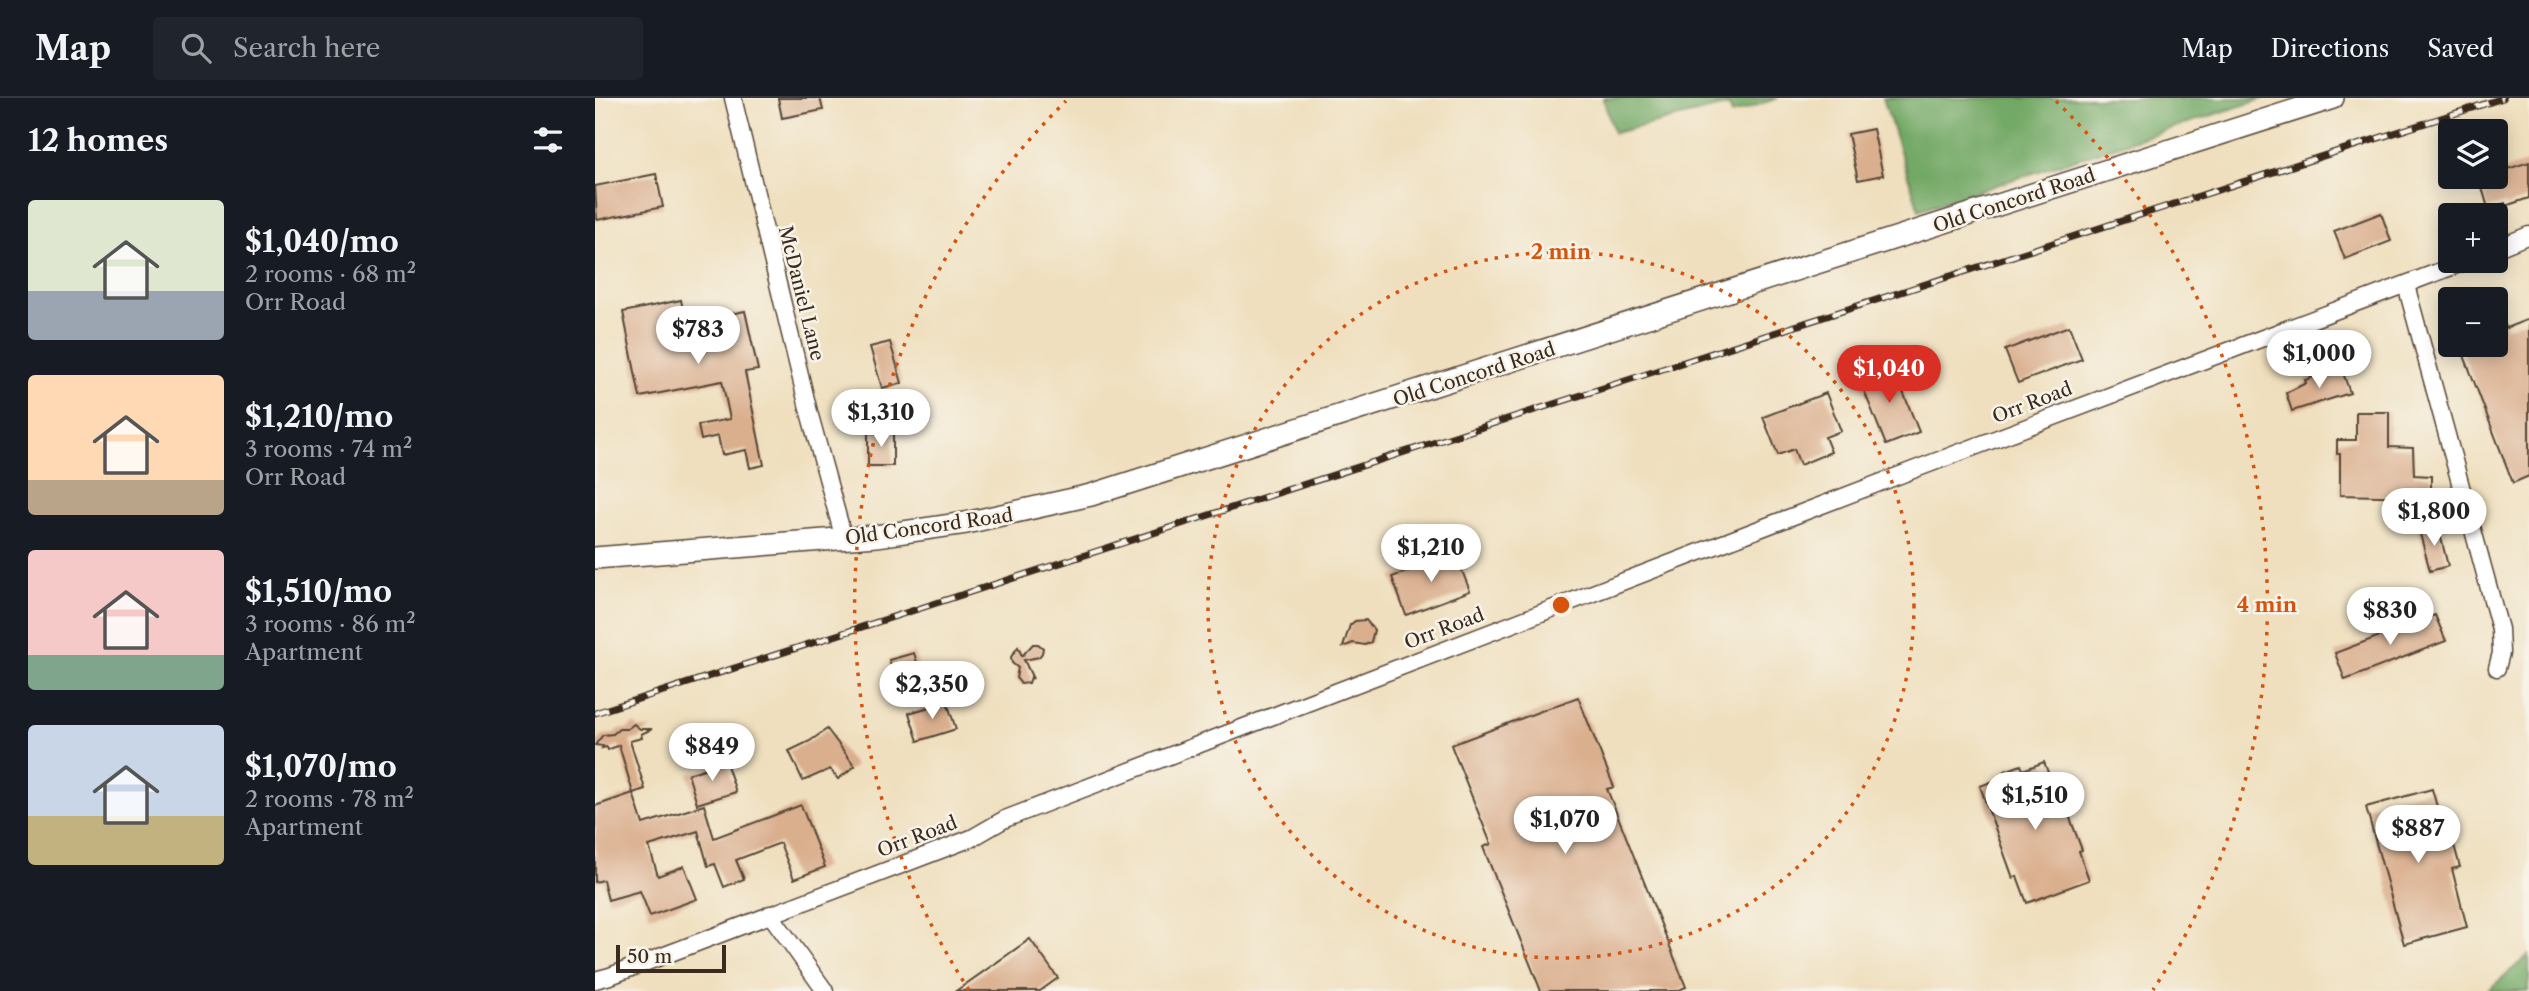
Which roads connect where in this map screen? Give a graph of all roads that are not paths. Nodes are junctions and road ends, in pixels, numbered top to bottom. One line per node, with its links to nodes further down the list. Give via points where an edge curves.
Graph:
1 (733, 98): 7 (street, McDaniel Lane)
2 (2333, 98): 7 (street, Old Concord Road, via 1091,495 965,523)
3 (2529, 235): 4 (street)
4 (2508, 244)
5 (2438, 272): 6 (street, Orr Road)
6 (2406, 285): 9 (street, via 2500,629); 10 (street, Orr Road, via 1275,713 1005,819 972,838)
7 (844, 538): 8 (street, Old Concord Road)
8 (595, 558)
9 (2497, 668)
10 (770, 914): 11 (street, Orr Road); 12 (street)
11 (595, 980)
12 (825, 991)

